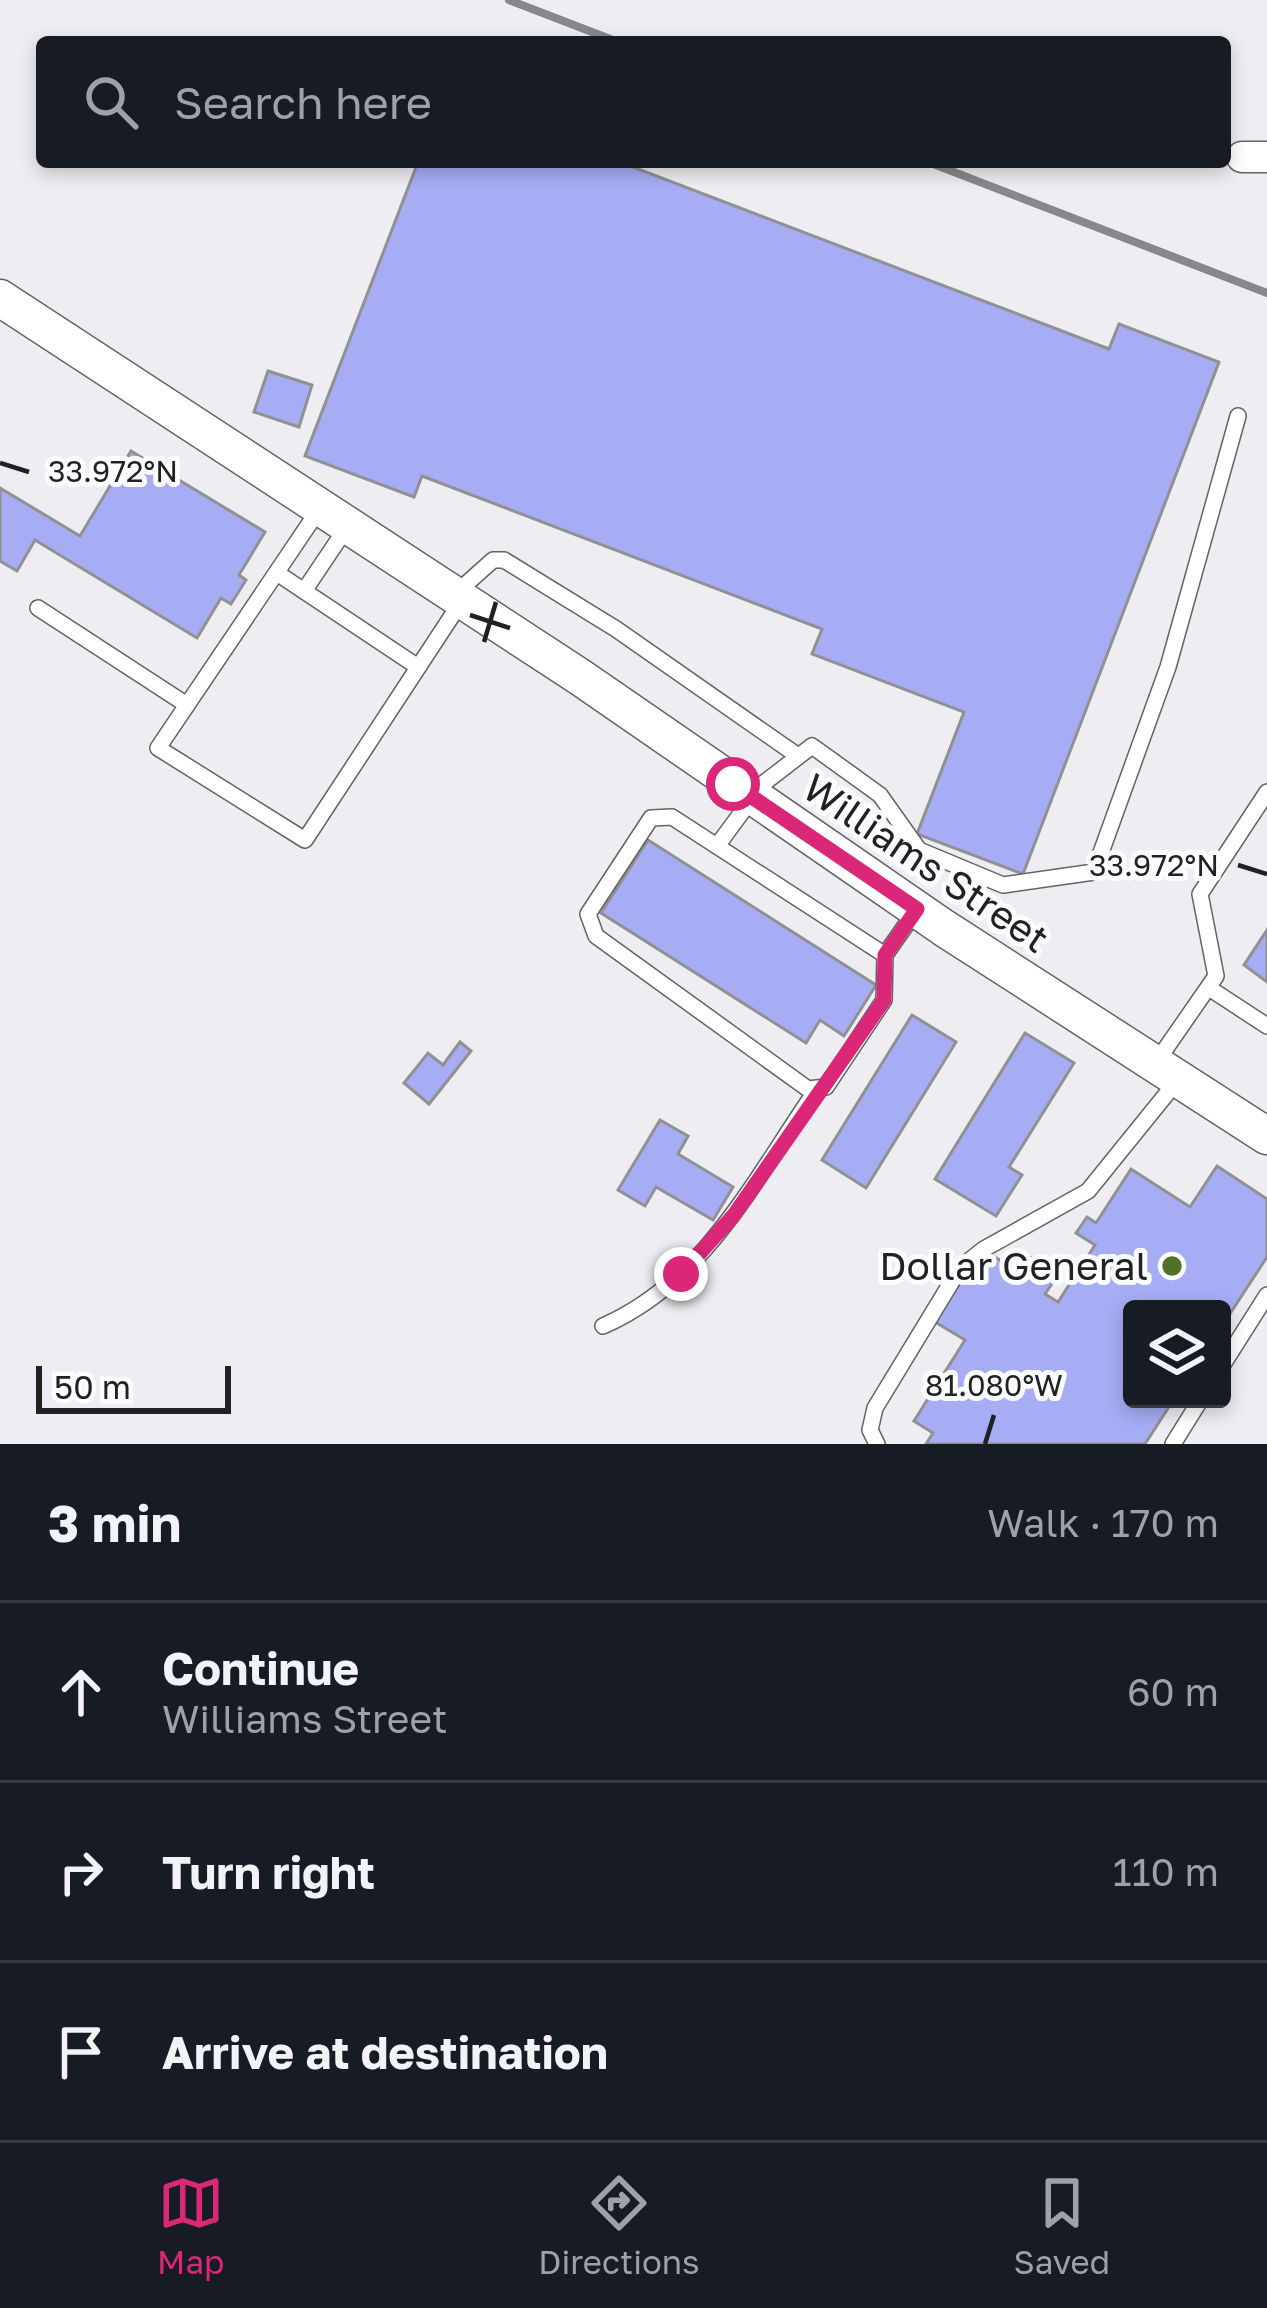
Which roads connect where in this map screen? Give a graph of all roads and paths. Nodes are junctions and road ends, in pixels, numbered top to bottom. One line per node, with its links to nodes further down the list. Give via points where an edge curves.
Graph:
1 (0, 298): 3 (street, Williams Street)
2 (1238, 416): 10 (lane, via 1168,667 1094,872 1004,885 919,850 880,795 812,746)
3 (333, 518): 4 (lane); 5 (lane); 6 (street, Williams Street)
4 (277, 573): 5 (lane); 9 (lane)
5 (304, 591): 8 (lane)
6 (457, 598): 8 (lane); 10 (lane, via 493,560 504,560); 12 (street, Williams Street)
7 (38, 608): 9 (lane)
8 (418, 667): 9 (lane, via 305,840 158,748)
9 (188, 706)
10 (798, 756): 12 (lane)
11 (1267, 792): 16 (lane, via 1200,894 1216,976)
12 (751, 796): 13 (lane); 14 (street, Williams Street)
13 (717, 846): 15 (lane); 19 (lane, via 671,817 651,818 592,904 591,927 799,1086)
14 (917, 909): 15 (lane); 18 (street, Williams Street)
15 (885, 955): 19 (lane, via 884,1000)
16 (1209, 988): 17 (lane); 18 (lane)
17 (1267, 1026)
18 (1167, 1071): 20 (street, Williams Street); 25 (lane, via 1088,1191 960,1268 875,1408 870,1430)
19 (817, 1089): 22 (lane, via 734,1215 681,1274 645,1307)
20 (1267, 1136)
21 (1267, 1295): 23 (lane)
22 (602, 1326)
23 (1231, 1352)
24 (1195, 1408): 26 (lane)
25 (877, 1444)
26 (1173, 1444)

